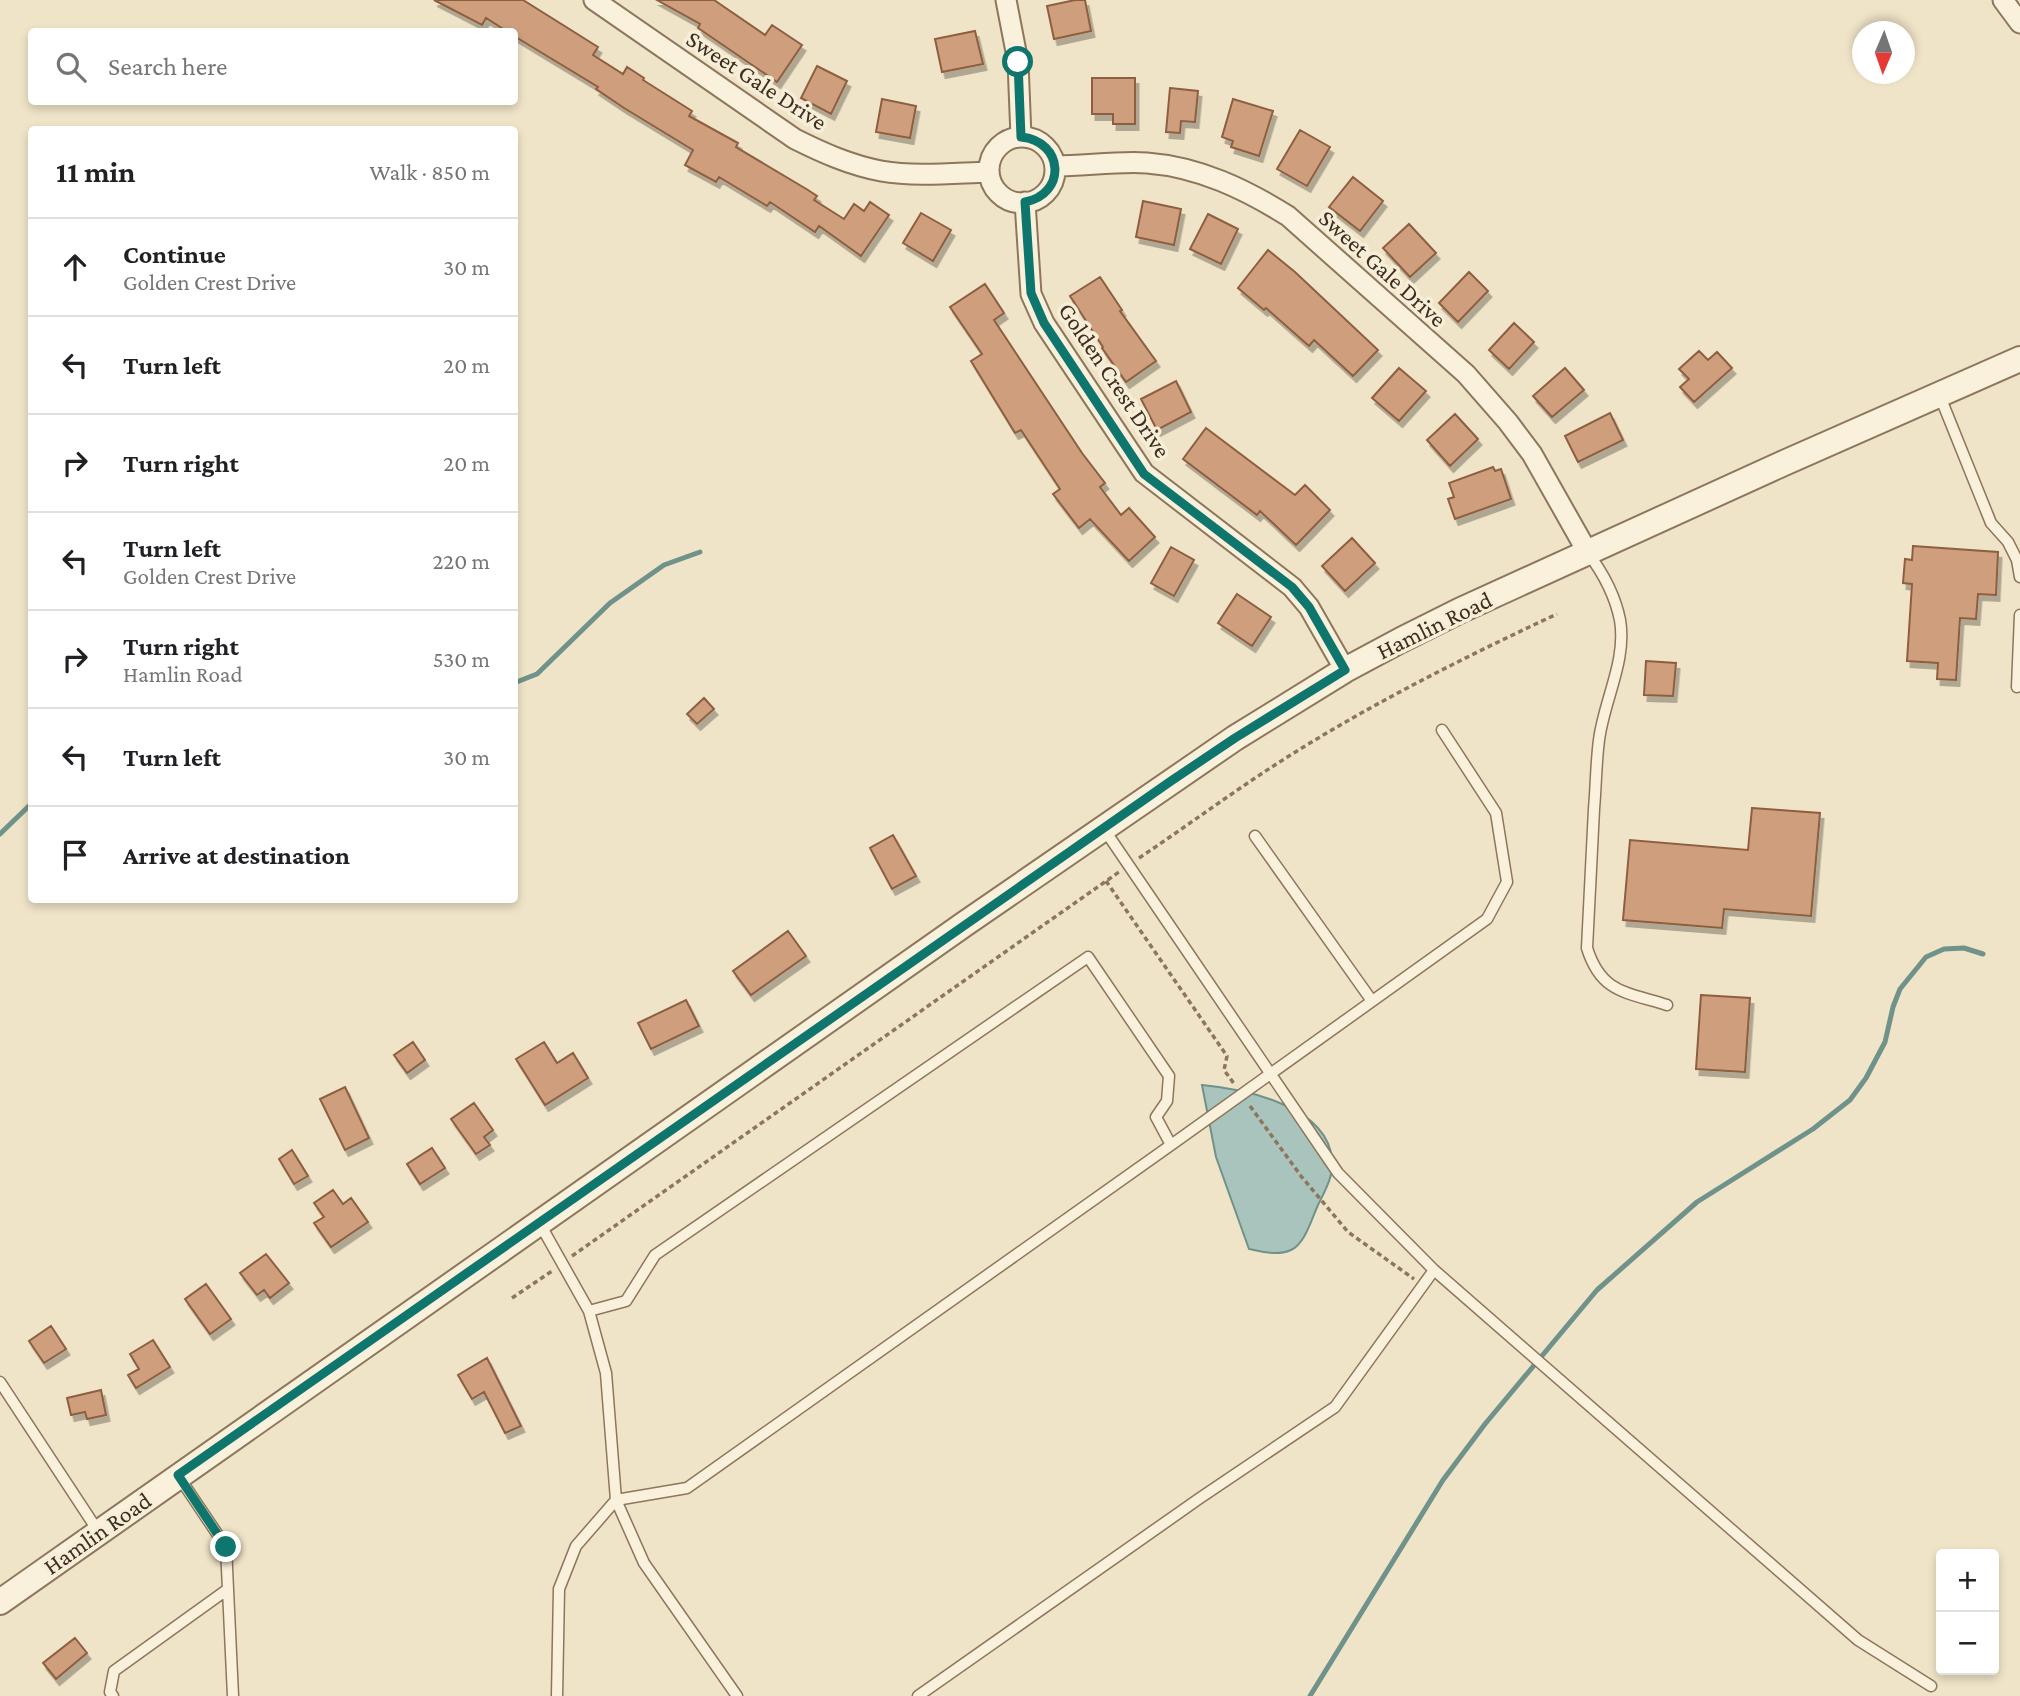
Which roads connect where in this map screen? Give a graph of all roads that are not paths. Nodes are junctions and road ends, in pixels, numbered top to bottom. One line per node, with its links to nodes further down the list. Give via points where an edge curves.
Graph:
1 (594, 0): 7 (street, Sweet Gale Drive, via 795,139 826,154 884,171)
2 (1006, 0): 5 (street, via 1018,62)
3 (2003, 0): 4 (street)
4 (2020, 23)
5 (1021, 137): 6 (street, via 1044,145); 7 (street, via 998,148)
6 (1055, 166): 8 (street, via 1048,191); 11 (street, Sweet Gale Drive, via 1146,163 1195,170 1256,196 1288,216 1486,396 1532,454)
7 (989, 172): 8 (street, via 1001,194)
8 (1025, 202): 14 (street, Golden Crest Drive, via 1031,293 1044,323 1144,474 1292,587 1309,607)
9 (2020, 359): 10 (street, Hamlin Road)
10 (1939, 393): 11 (street, Hamlin Road); 12 (lane, via 1991,523 2008,542)
11 (1588, 553): 14 (street, Hamlin Road, via 1459,611); 20 (lane, via 1612,594 1621,645 1598,741 1587,948 1603,981)
12 (2020, 577)
13 (2020, 615): 15 (lane)
14 (1345, 670): 17 (street, Hamlin Road, via 1235,738)
15 (2017, 687)
16 (1442, 730): 19 (lane, via 1496,813 1507,882 1487,919)
17 (1104, 829): 21 (lane); 23 (street, Hamlin Road)
18 (1255, 836): 19 (lane)
19 (1372, 1001): 21 (lane)
20 (1667, 1005)
21 (1269, 1074): 22 (lane); 24 (lane, via 1338,1173)
22 (1171, 1145): 25 (lane, via 1156,1117 1167,1101 1169,1076 1088,957 655,1255 626,1301); 28 (lane, via 687,1488)
23 (540, 1224): 25 (lane); 27 (street, Hamlin Road)
24 (1434, 1270): 32 (lane, via 1858,1640); 37 (lane, via 1335,1407)
25 (589, 1311): 28 (lane, via 606,1373)
26 (0, 1382): 29 (lane)
27 (178, 1475): 29 (street, Hamlin Road); 30 (lane, via 226,1547)
28 (616, 1500): 35 (lane, via 576,1546 559,1589); 36 (lane, via 644,1563)
29 (99, 1532): 31 (street, Hamlin Road)
30 (228, 1589): 33 (lane, via 114,1671); 34 (lane)
31 (0, 1602)
32 (1931, 1686)
33 (113, 1696)
34 (233, 1696)
35 (557, 1696)
36 (737, 1696)
37 (918, 1696)

